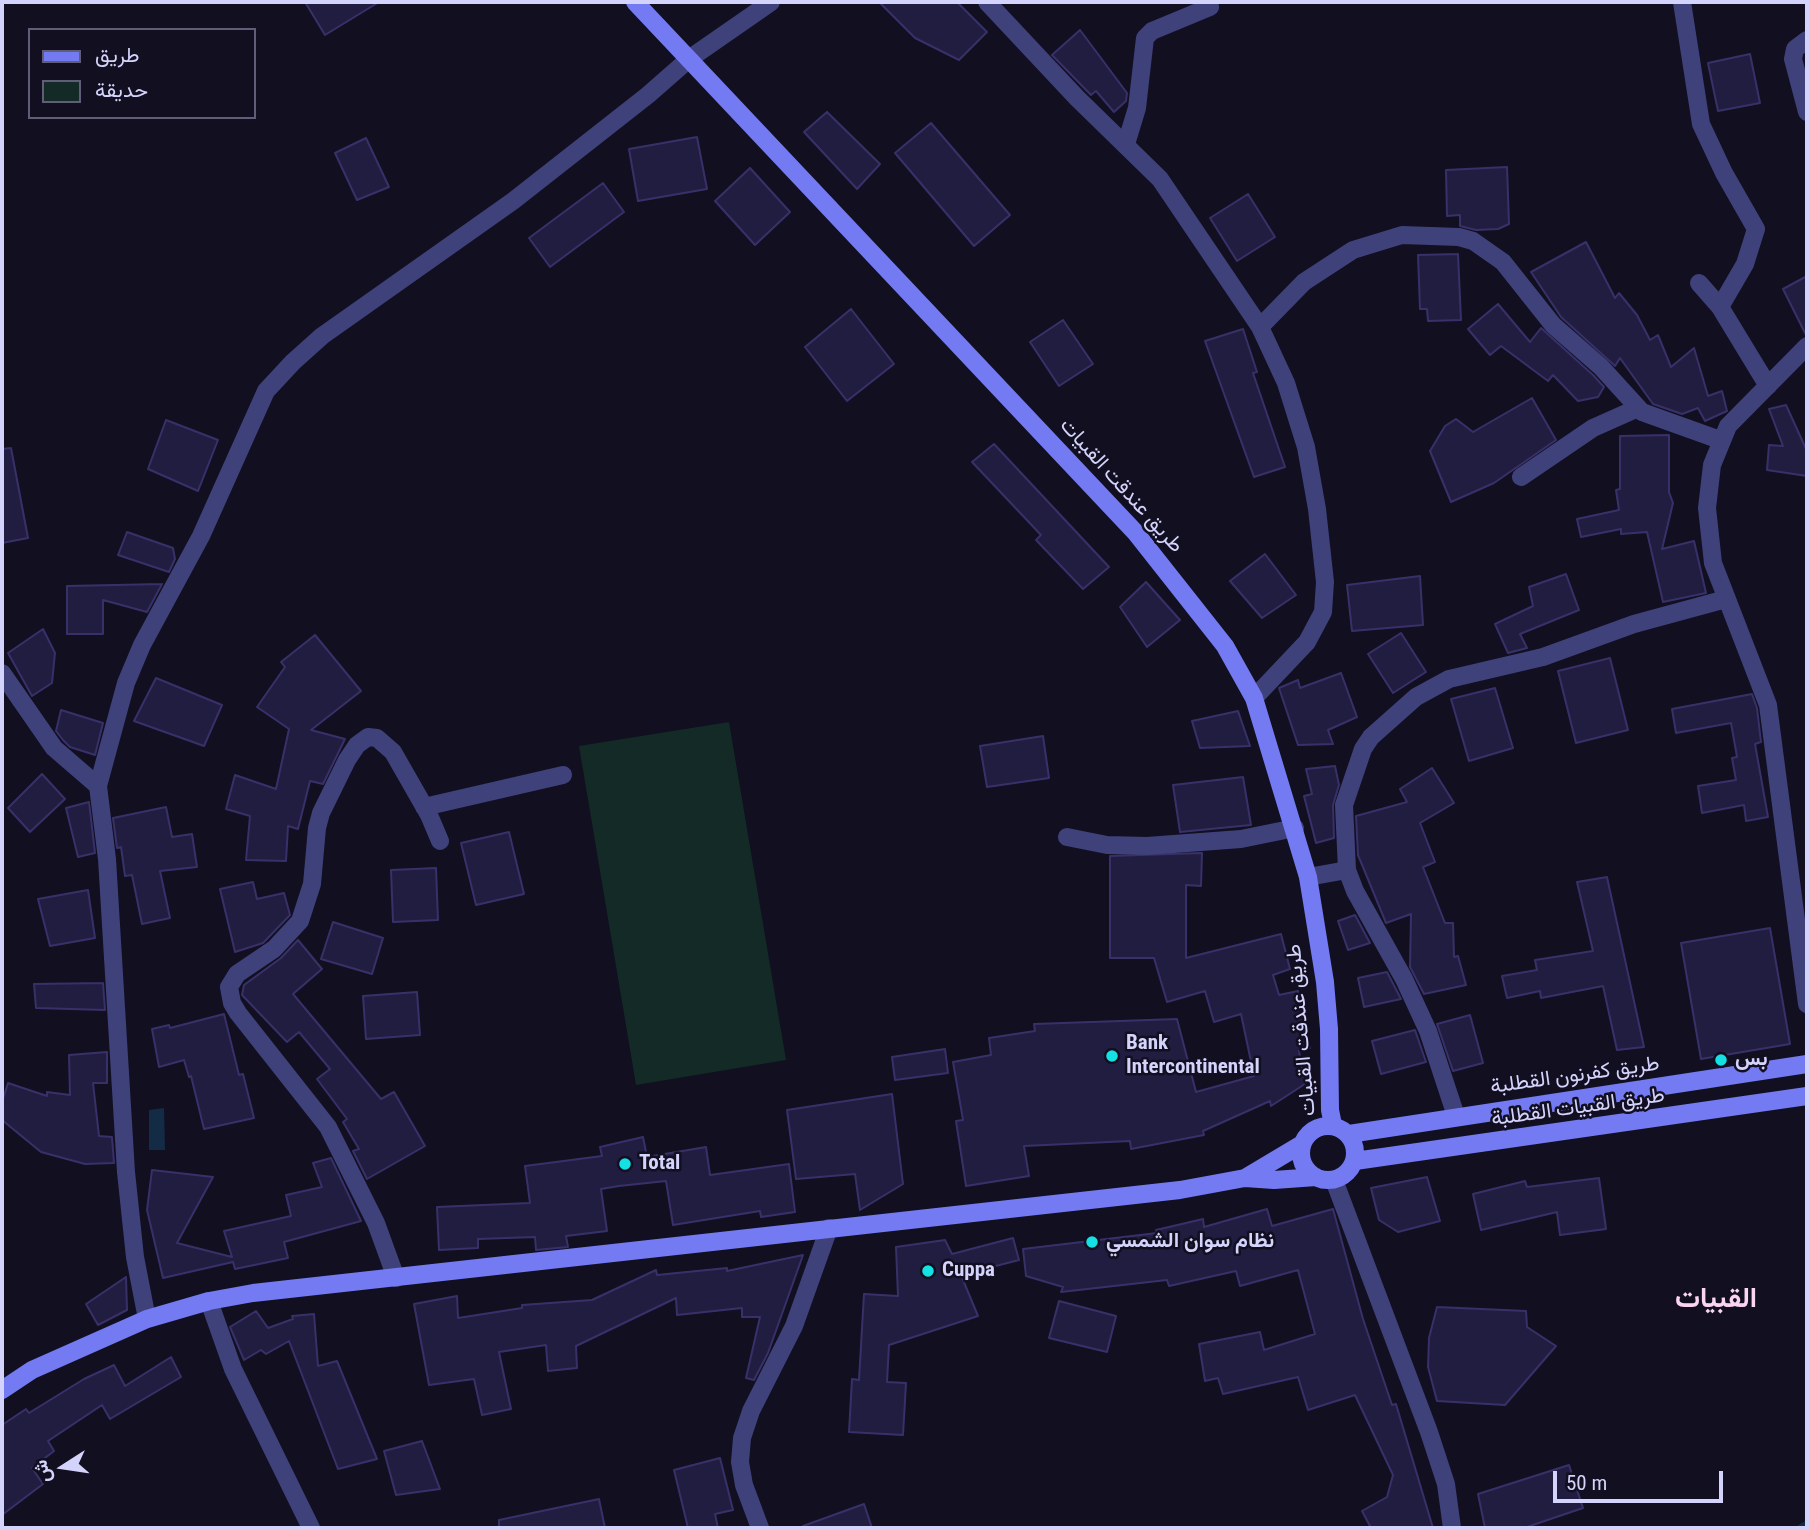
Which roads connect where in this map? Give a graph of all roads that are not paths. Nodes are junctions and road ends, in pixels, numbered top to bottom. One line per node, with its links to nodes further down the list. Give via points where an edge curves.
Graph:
1 (635, 2): 7 (main road, طريق عندقت القبيات)
2 (771, 2): 7 (street)
3 (987, 2): 9 (street)
4 (1682, 2): 11 (street, via 1701,124 1756,229 1745,264)
5 (1210, 7): 9 (street, via 1145,38 1137,108)
6 (1807, 40): 8 (street, via 1796,49 1793,59)
7 (689, 59): 20 (main road, طريق عندقت القبيات, via 1135,532 1225,646); 22 (street, via 513,201 322,336 266,391 201,536 142,645)
8 (1807, 111)
9 (1126, 144): 12 (street, via 1184,211)
10 (1699, 284): 11 (street)
11 (1720, 306): 14 (street)
12 (1260, 327): 15 (street, via 1304,282 1353,250 1402,235 1459,237 1503,262 1546,318 1623,388); 20 (street, via 1286,383 1306,447 1325,582 1323,612 1307,642)
13 (1807, 346): 14 (street)
14 (1768, 386): 16 (street)
15 (1638, 408): 16 (street); 17 (street, via 1593,428)
16 (1720, 440): 18 (street, via 1710,476 1708,529 1713,563)
17 (1521, 477)
18 (1727, 599): 27 (street, via 1634,624 1543,657 1449,679 1416,697 1371,737 1363,750 1344,804); 29 (street, via 1768,705)
19 (2, 673): 22 (street, via 54,748)
20 (1254, 698): 24 (main road, طريق عندقت القبيات)
21 (563, 775): 23 (street)
22 (98, 786): 42 (street, via 107,859 126,1172)
23 (424, 807): 26 (street); 40 (street, via 386,744 368,737 357,745 317,828 312,884 300,921 274,949 237,974 229,987 238,1013 333,1134 376,1223)
24 (1296, 828): 25 (street, via 1241,839 1147,846); 28 (main road, طريق عندقت القبيات)
25 (1067, 837)
26 (440, 841)
27 (1347, 870): 28 (street); 32 (street, via 1428,1031)
28 (1308, 877): 33 (main road, طريق عندقت القبيات, via 1325,982 1330,1110)
29 (1807, 1004)
30 (1807, 1064): 32 (main road, طريق كفرنون القطلبة)
31 (1807, 1096): 35 (main road, طريق القبيات القطلبة)
32 (1456, 1116): 33 (main road, طريق كفرنون القطلبة)
33 (1341, 1130): 34 (main road, via 1314,1129); 35 (main road, via 1356,1152)
34 (1302, 1144): 36 (main road, via 1303,1163); 37 (main road)
35 (1355, 1161): 38 (main road)
36 (1315, 1177): 37 (main road); 38 (main road)
37 (1245, 1178): 39 (main road, via 1180,1190)
38 (1334, 1180): 46 (street, via 1429,1432 1446,1484)
39 (829, 1228): 40 (main road); 45 (street, via 794,1326 742,1438 742,1474)
40 (396, 1278): 41 (main road)
41 (209, 1301): 42 (main road); 44 (street, via 233,1369)
42 (147, 1319): 43 (main road, via 32,1370)
43 (2, 1390)
44 (311, 1528)
45 (760, 1528)
46 (1452, 1528)

